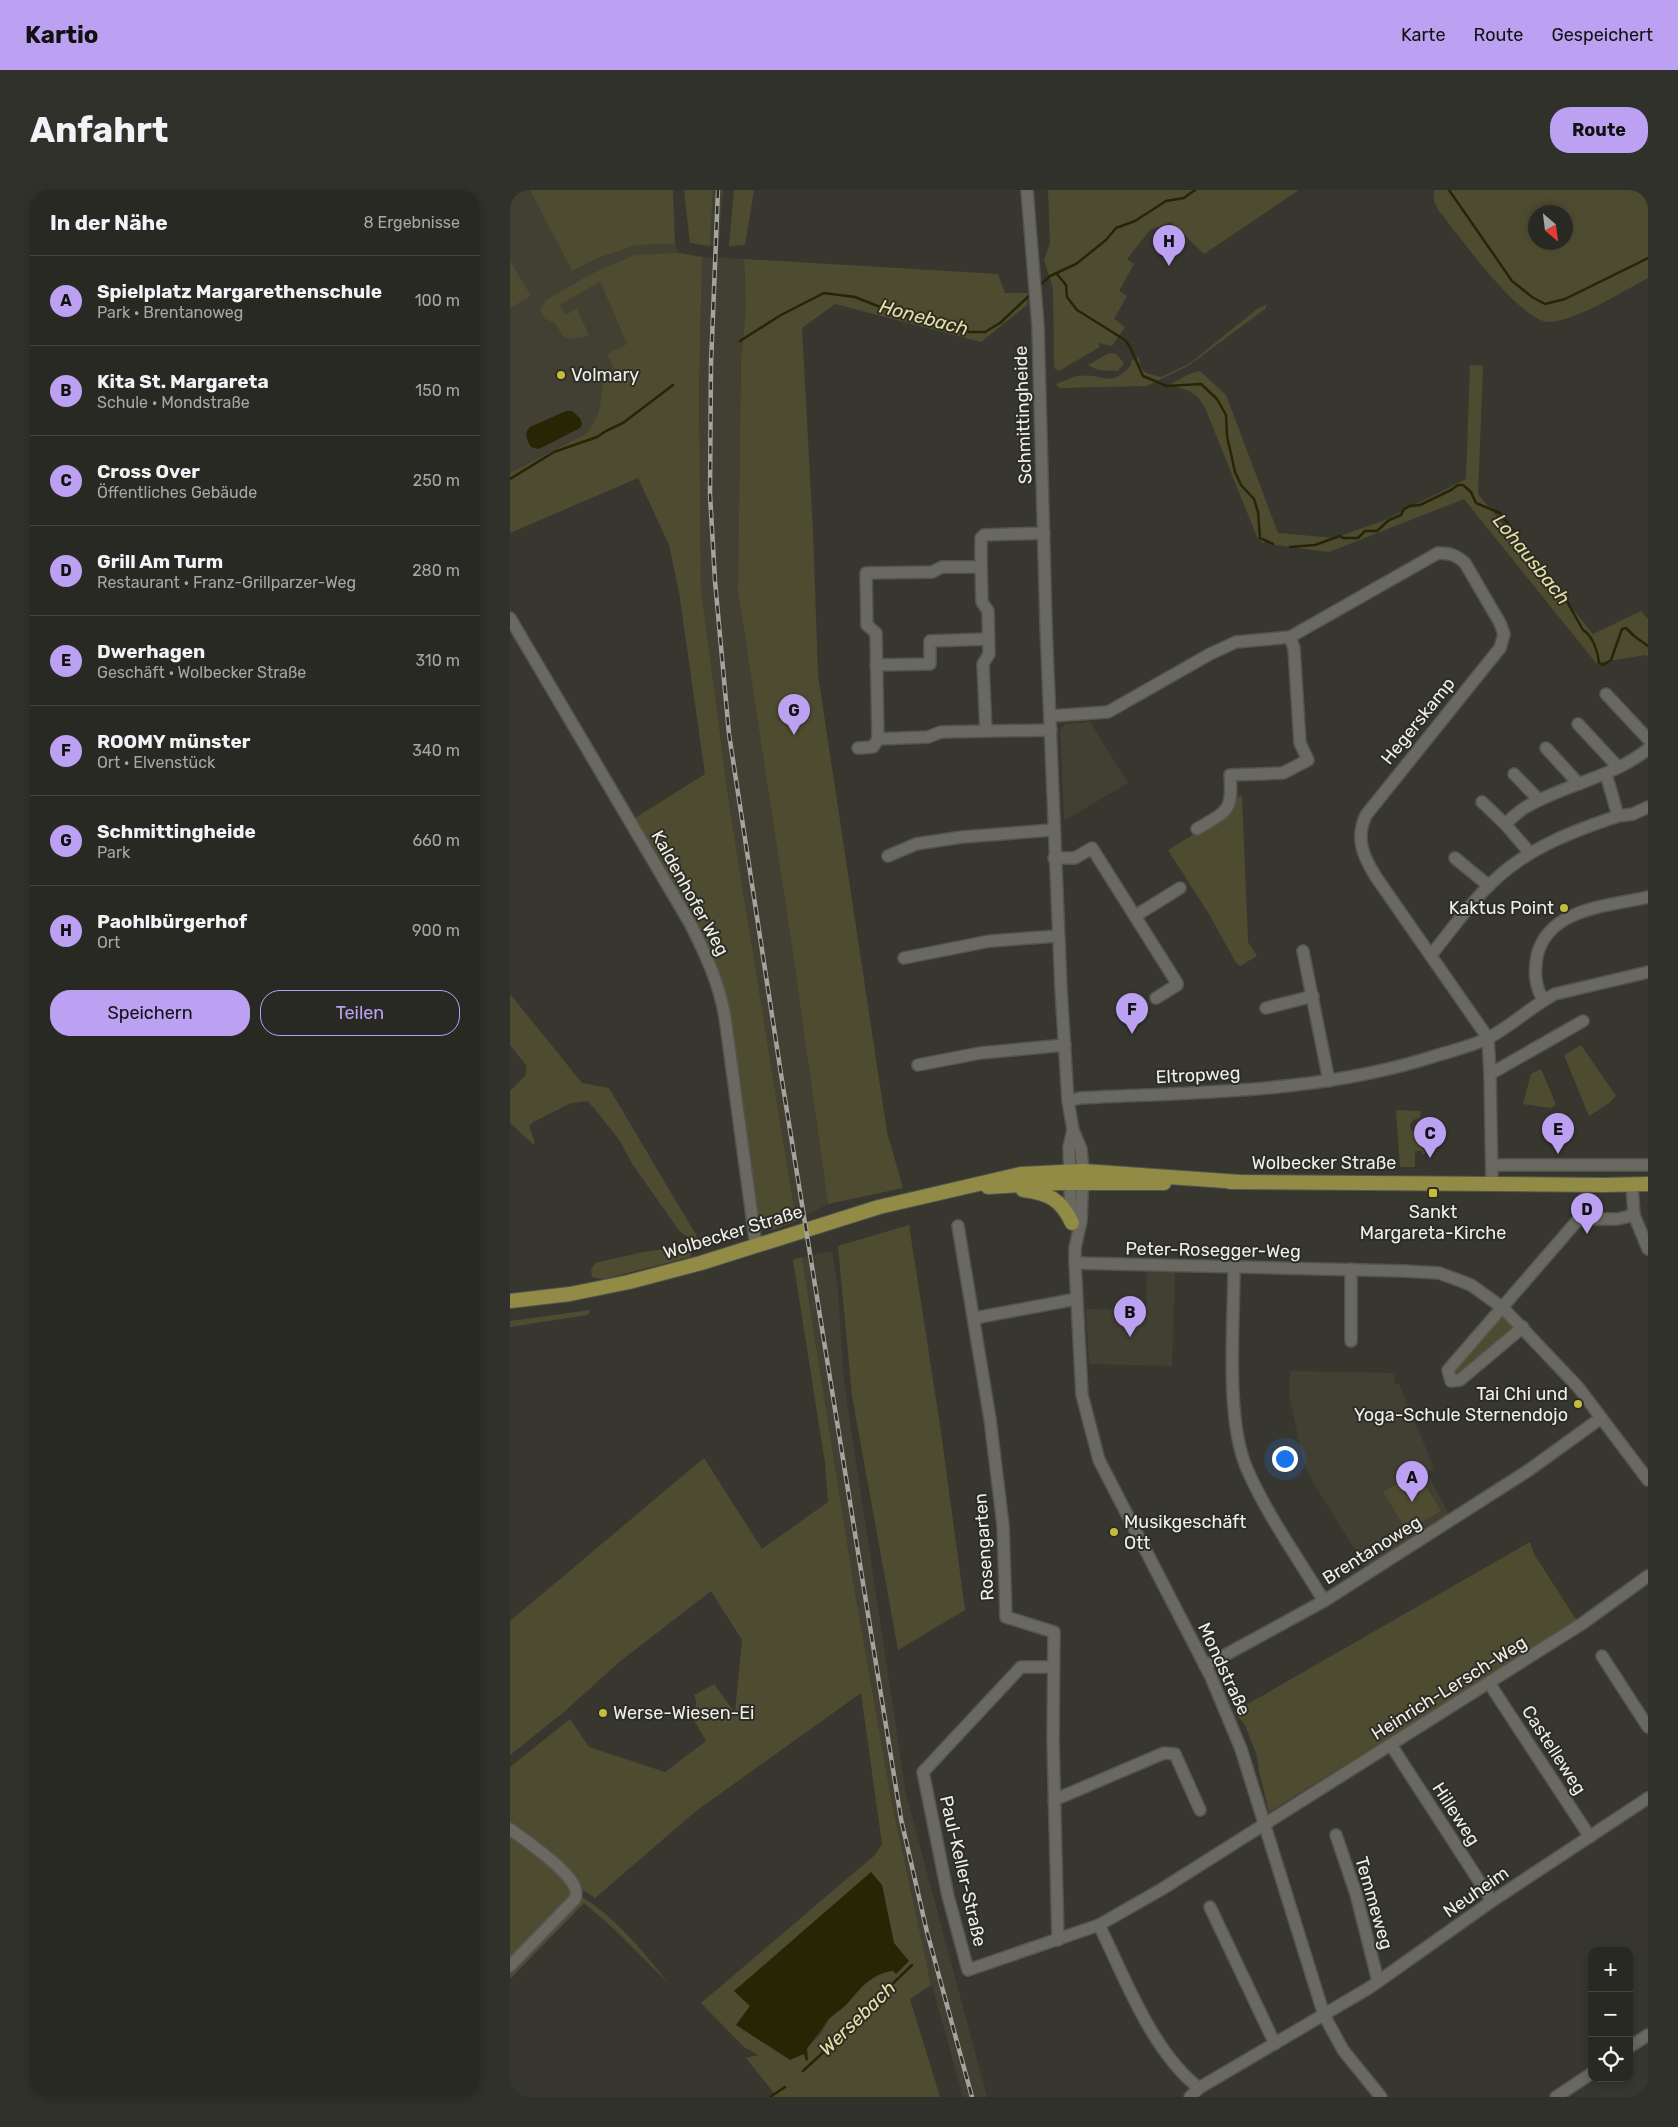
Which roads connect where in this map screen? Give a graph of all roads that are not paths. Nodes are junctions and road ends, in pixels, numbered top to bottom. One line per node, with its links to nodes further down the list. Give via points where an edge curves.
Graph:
1 (1027, 190): 2 (street, Schmittingheide, via 1036,297)
2 (1044, 533): 3 (street, via 984,535 981,538); 9 (street, Schmittingheide)
3 (981, 567): 6 (street, via 982,602 988,611); 7 (street, via 866,573 867,625 876,633)
4 (510, 618): 66 (street, Kaldenhofer Weg, via 691,925 710,965 723,1009)
5 (1290, 637): 9 (street, Hegerskamp, via 1236,642 1108,712); 22 (street, via 1294,648 1300,743 1308,760 1283,773); 41 (street, Hegerskamp, via 1438,553 1448,552 1465,564 1500,623 1504,634 1500,648 1366,815 1360,832 1361,850 1367,862)
6 (988, 639): 7 (street, via 930,641 930,664); 12 (street, via 988,654 983,664)
7 (876, 666): 13 (street)
8 (1606, 694): 14 (street)
9 (1050, 716): 11 (street, Schmittingheide)
10 (1578, 724): 18 (street)
11 (1051, 730): 12 (street); 30 (street, Schmittingheide)
12 (986, 731): 13 (street)
13 (878, 738): 15 (street, via 873,746)
14 (1648, 738)
15 (858, 748)
16 (1546, 748): 23 (street)
17 (1648, 749): 18 (street)
18 (1618, 767): 20 (street)
19 (1514, 774): 24 (street)
20 (1606, 774): 23 (street); 27 (street)
21 (1218, 776): 22 (street)
22 (1230, 776): 29 (street, via 1230,803 1219,816)
23 (1579, 784): 24 (street)
24 (1539, 800): 28 (street)
25 (1482, 802): 28 (street)
26 (1648, 807): 27 (street)
27 (1618, 816): 31 (street, via 1571,832)
28 (1505, 824): 31 (street)
29 (1197, 829)
30 (1053, 830): 32 (street, via 916,844); 33 (street, Schmittingheide)
31 (1530, 853): 35 (street)
32 (888, 856)
33 (1054, 858): 38 (street, via 1076,858 1092,848); 39 (street, Schmittingheide)
34 (1455, 858): 35 (street)
35 (1489, 886): 41 (street)
36 (1180, 888): 38 (street)
37 (1648, 897): 46 (street, via 1575,914 1554,927 1540,944 1534,970 1536,986)
38 (1135, 916): 45 (street, via 1177,985)
39 (1058, 936): 42 (street, via 990,941); 50 (street, Schmittingheide)
40 (1303, 950): 44 (street)
41 (1432, 955): 49 (street, Hegerskamp)
42 (904, 958)
43 (1648, 972): 46 (street, Eltropweg, via 1555,994)
44 (1313, 996): 47 (street); 53 (street)
45 (1156, 998)
46 (1543, 1000): 49 (street, Eltropweg)
47 (1266, 1008)
48 (1583, 1021): 52 (street)
49 (1488, 1038): 52 (street); 53 (street, Eltropweg, via 1392,1068)
50 (1065, 1044): 51 (street, via 988,1052); 54 (street, Schmittingheide)
51 (918, 1065)
52 (1490, 1074): 55 (street)
53 (1329, 1081): 54 (street, Eltropweg, via 1258,1090)
54 (1068, 1101): 57 (street, Schmittingheide, via 1073,1130 1081,1149)
55 (1492, 1165): 56 (street); 58 (street)
56 (1648, 1165)
57 (1077, 1177): 58 (main road, Wolbecker Straße); 61 (main road, Wolbecker Straße, via 1021,1174); 62 (main road, Wolbecker Straße); 64 (street, Mondstraße); 67 (street, Mondstraße, via 1081,1221)
58 (1492, 1184): 59 (main road, Wolbecker Straße)
59 (1632, 1184): 60 (main road, Wolbecker Straße); 63 (street)
60 (1648, 1184)
61 (965, 1187): 62 (main road, Wolbecker Straße); 66 (main road, Wolbecker Straße, via 879,1207)
62 (1003, 1188): 64 (main road, via 1052,1197 1064,1208)
63 (1634, 1215): 68 (street); 74 (street, via 1577,1221)
64 (1072, 1223): 67 (street, Mondstraße)
65 (958, 1226): 75 (street, Rosengarten)
66 (756, 1246): 73 (main road, Wolbecker Straße, via 592,1290)
67 (1075, 1248): 69 (street, Mondstraße)
68 (1648, 1249)
69 (1075, 1263): 70 (street, Peter-Rosegger-Weg); 72 (street, Mondstraße)
70 (1234, 1268): 71 (street, Peter-Rosegger-Weg); 81 (street, via 1233,1387 1236,1428 1246,1467)
71 (1351, 1269): 74 (street, Peter-Rosegger-Weg, via 1440,1273 1471,1285); 77 (street)
72 (1076, 1299): 75 (street); 83 (street, Mondstraße, via 1082,1395 1098,1460)
73 (510, 1301)
74 (1503, 1308): 76 (street, Peter-Rosegger-Weg); 76 (street, via 1448,1370 1451,1381 1460,1380)
75 (975, 1318): 84 (street, Rosengarten, via 1002,1516 1006,1617 1054,1632)
76 (1523, 1327): 78 (street, Peter-Rosegger-Weg, via 1578,1388)
77 (1351, 1341)
78 (1600, 1418): 79 (street, Peter-Rosegger-Weg); 81 (street, Brentanoweg, via 1529,1470)
79 (1648, 1480)
80 (1648, 1576): 85 (street, Heinrich-Lersch-Weg, via 1583,1623)
81 (1324, 1601): 83 (street, Brentanoweg)
82 (1602, 1656): 86 (street)
83 (1205, 1666): 91 (street, Mondstraße, via 1241,1749)
84 (1053, 1667): 89 (street, Rosengarten); 98 (street, Paul-Keller-Straße, via 1020,1667 923,1772 948,1896 968,1970)
85 (1489, 1683): 87 (street, Heinrich-Lersch-Weg); 94 (street, Castelleweg)
86 (1648, 1727)
87 (1391, 1745): 91 (street, Heinrich-Lersch-Weg); 95 (street, Hilleweg)
88 (1648, 1798): 94 (street, Neuheim)
89 (1054, 1800): 90 (street, via 1164,1753 1175,1754); 98 (street, Rosengarten)
90 (1200, 1810)
91 (1265, 1824): 97 (street, Paul-Keller-Straße); 101 (street, Mondstraße)
92 (510, 1829): 99 (street, via 564,1873 577,1893 575,1900)
93 (1336, 1835): 100 (street, Temmeweg, via 1356,1894)
94 (1590, 1837): 95 (street, Neuheim)
95 (1492, 1901): 100 (street, Neuheim)
96 (1210, 1907): 103 (street)
97 (1099, 1925): 98 (street, Paul-Keller-Straße); 106 (street, via 1156,2040 1183,2076)
98 (1058, 1940)
99 (510, 1966)
100 (1378, 1981): 101 (street, Neuheim)
101 (1324, 2015): 103 (street, Neuheim); 108 (street, Mondstraße, via 1343,2050)
102 (1648, 2035): 104 (street)
103 (1275, 2044): 106 (street, Neuheim)
104 (1633, 2044)
105 (1588, 2076): 109 (street)
106 (1199, 2088): 107 (street, Neuheim)
107 (1190, 2097)
108 (1380, 2097)
109 (1556, 2097)

